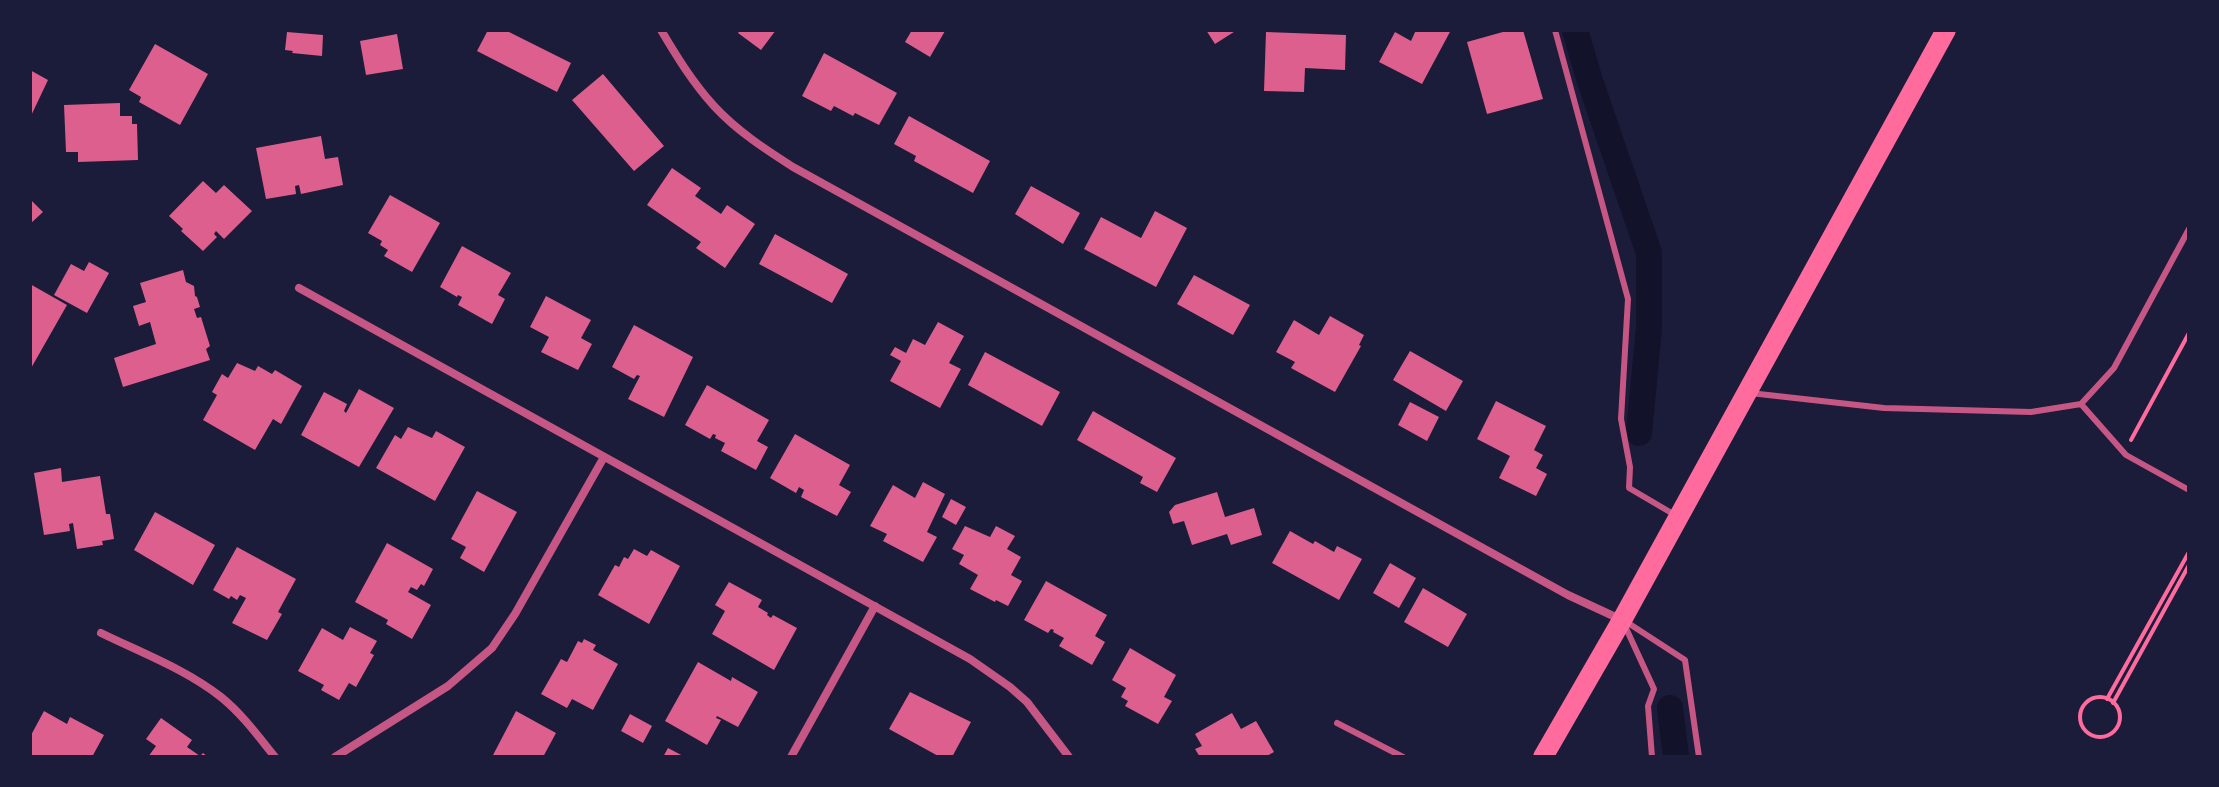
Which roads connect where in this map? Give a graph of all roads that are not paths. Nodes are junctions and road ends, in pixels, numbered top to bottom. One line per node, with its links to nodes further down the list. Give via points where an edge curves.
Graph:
1 (661, 30): 12 (street, via 715,107 793,167)
2 (1555, 30): 10 (lane, via 1628,299 1621,419 1629,488)
3 (1946, 30): 6 (main road)
4 (2189, 229): 7 (lane, via 2114,368)
5 (299, 288): 8 (street)
6 (1746, 392): 7 (lane, via 1884,408 2031,412); 10 (main road)
7 (2081, 404): 9 (lane, via 2124,453)
8 (604, 457): 11 (street); 16 (street, via 492,648 448,686)
9 (2189, 490)
10 (1678, 516): 12 (main road)
11 (875, 606): 17 (street); 18 (street, via 1010,687)
12 (1622, 620): 20 (main road); 21 (lane, via 1654,689 1648,706); 22 (lane, via 1685,660)
13 (101, 633): 15 (street, via 213,692)
14 (1337, 723): 19 (lane)
15 (275, 757)
16 (335, 757)
17 (791, 757)
18 (1069, 757)
19 (1403, 757)
20 (1543, 757)
21 (1652, 757)
22 (1699, 757)

